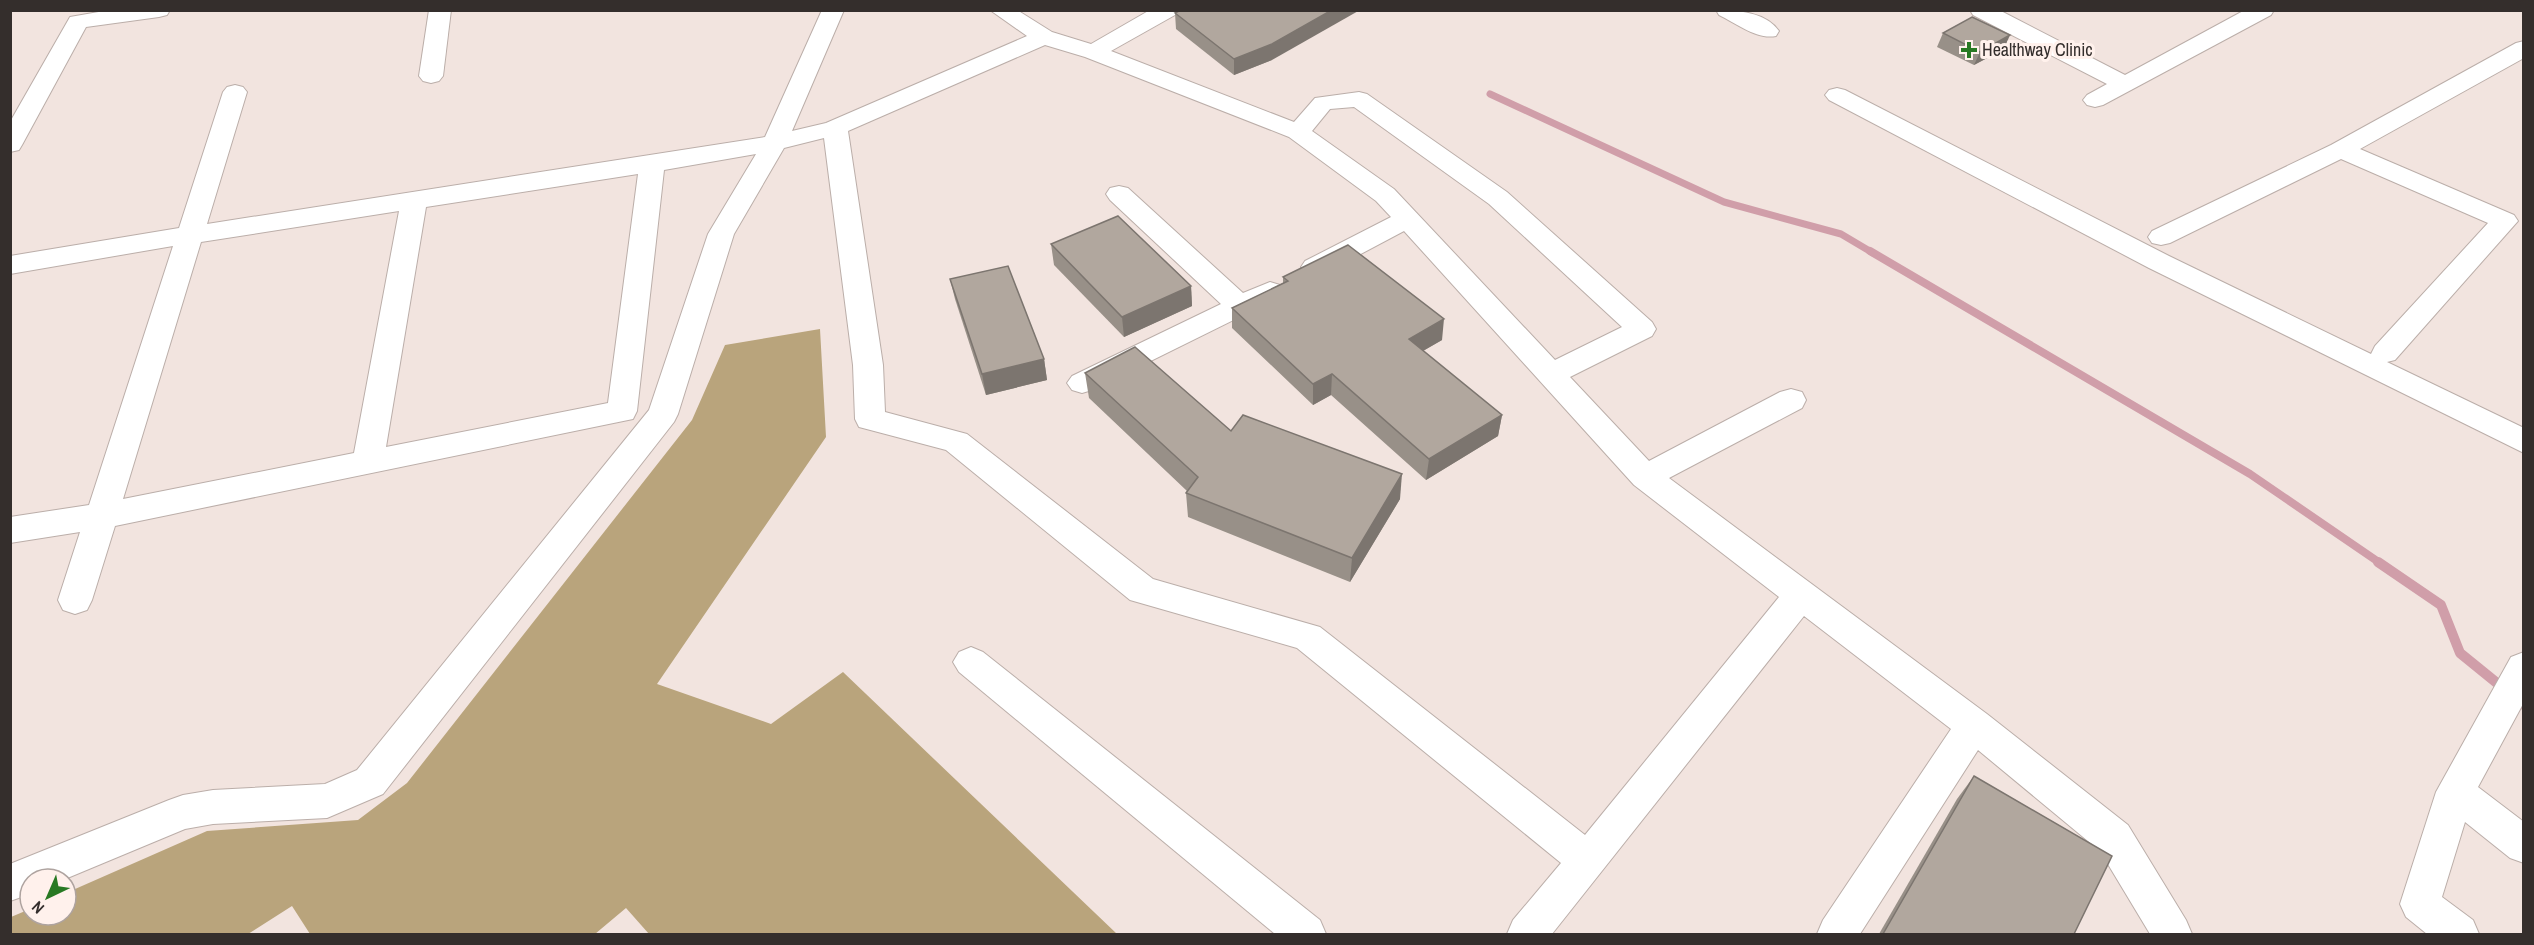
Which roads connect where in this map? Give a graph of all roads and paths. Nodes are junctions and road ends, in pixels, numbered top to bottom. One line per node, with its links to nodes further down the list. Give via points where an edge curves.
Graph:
1 (159, 10): 23 (street, via 78,22)
2 (440, 10): 15 (street)
3 (833, 10): 22 (street)
4 (1001, 10): 12 (street)
5 (1122, 10): 10 (street)
6 (1167, 10): 10 (street)
7 (1727, 10): 11 (street)
8 (1982, 10): 16 (street, via 2020,20)
9 (2264, 10): 16 (street)
10 (1145, 23): 14 (street)
11 (1768, 31)
12 (1044, 37): 14 (street); 20 (street)
13 (2523, 48): 24 (street)
14 (1092, 52): 21 (street)
15 (431, 75)
16 (2125, 84): 19 (street)
17 (235, 92): 30 (street)
18 (1837, 95): 38 (street, via 2159,262)
19 (2095, 100)
20 (835, 128): 22 (street); 50 (street, via 868,365 870,418 956,442 1142,590 1308,637)
21 (1298, 132): 28 (street, via 1385,195); 35 (street, via 1323,103 1359,99 1498,198 1642,329)
22 (776, 143): 25 (street); 51 (street, via 721,234 663,414 370,782 327,801 183,812)
23 (10, 145)
24 (2340, 150): 29 (street); 31 (street)
25 (652, 164): 27 (street); 39 (street, via 622,411)
26 (1119, 194): 33 (street)
27 (414, 201): 30 (street); 39 (street)
28 (1407, 219): 33 (street); 35 (street)
29 (2514, 225): 34 (street)
30 (190, 235): 32 (street); 41 (street)
31 (2160, 237)
32 (10, 265)
33 (1240, 306): 36 (street)
34 (2385, 354)
35 (1550, 375): 40 (street)
36 (1082, 383)
37 (1791, 400): 40 (street)
38 (2523, 442)
39 (368, 462): 41 (street)
40 (1645, 477): 43 (street)
41 (101, 516): 42 (street); 44 (street)
42 (10, 530)
43 (1801, 595): 47 (street); 50 (street)
44 (75, 600)
45 (971, 662): 52 (street)
46 (2523, 667): 48 (street)
47 (1974, 725): 54 (street); 55 (street, via 2114,838)
48 (2455, 792): 49 (street); 56 (street, via 2420,904)
49 (2523, 846)
50 (1588, 861): 53 (street)
51 (10, 883)
52 (1306, 934)
53 (1527, 934)
54 (1837, 934)
55 (2172, 934)
56 (2458, 934)

